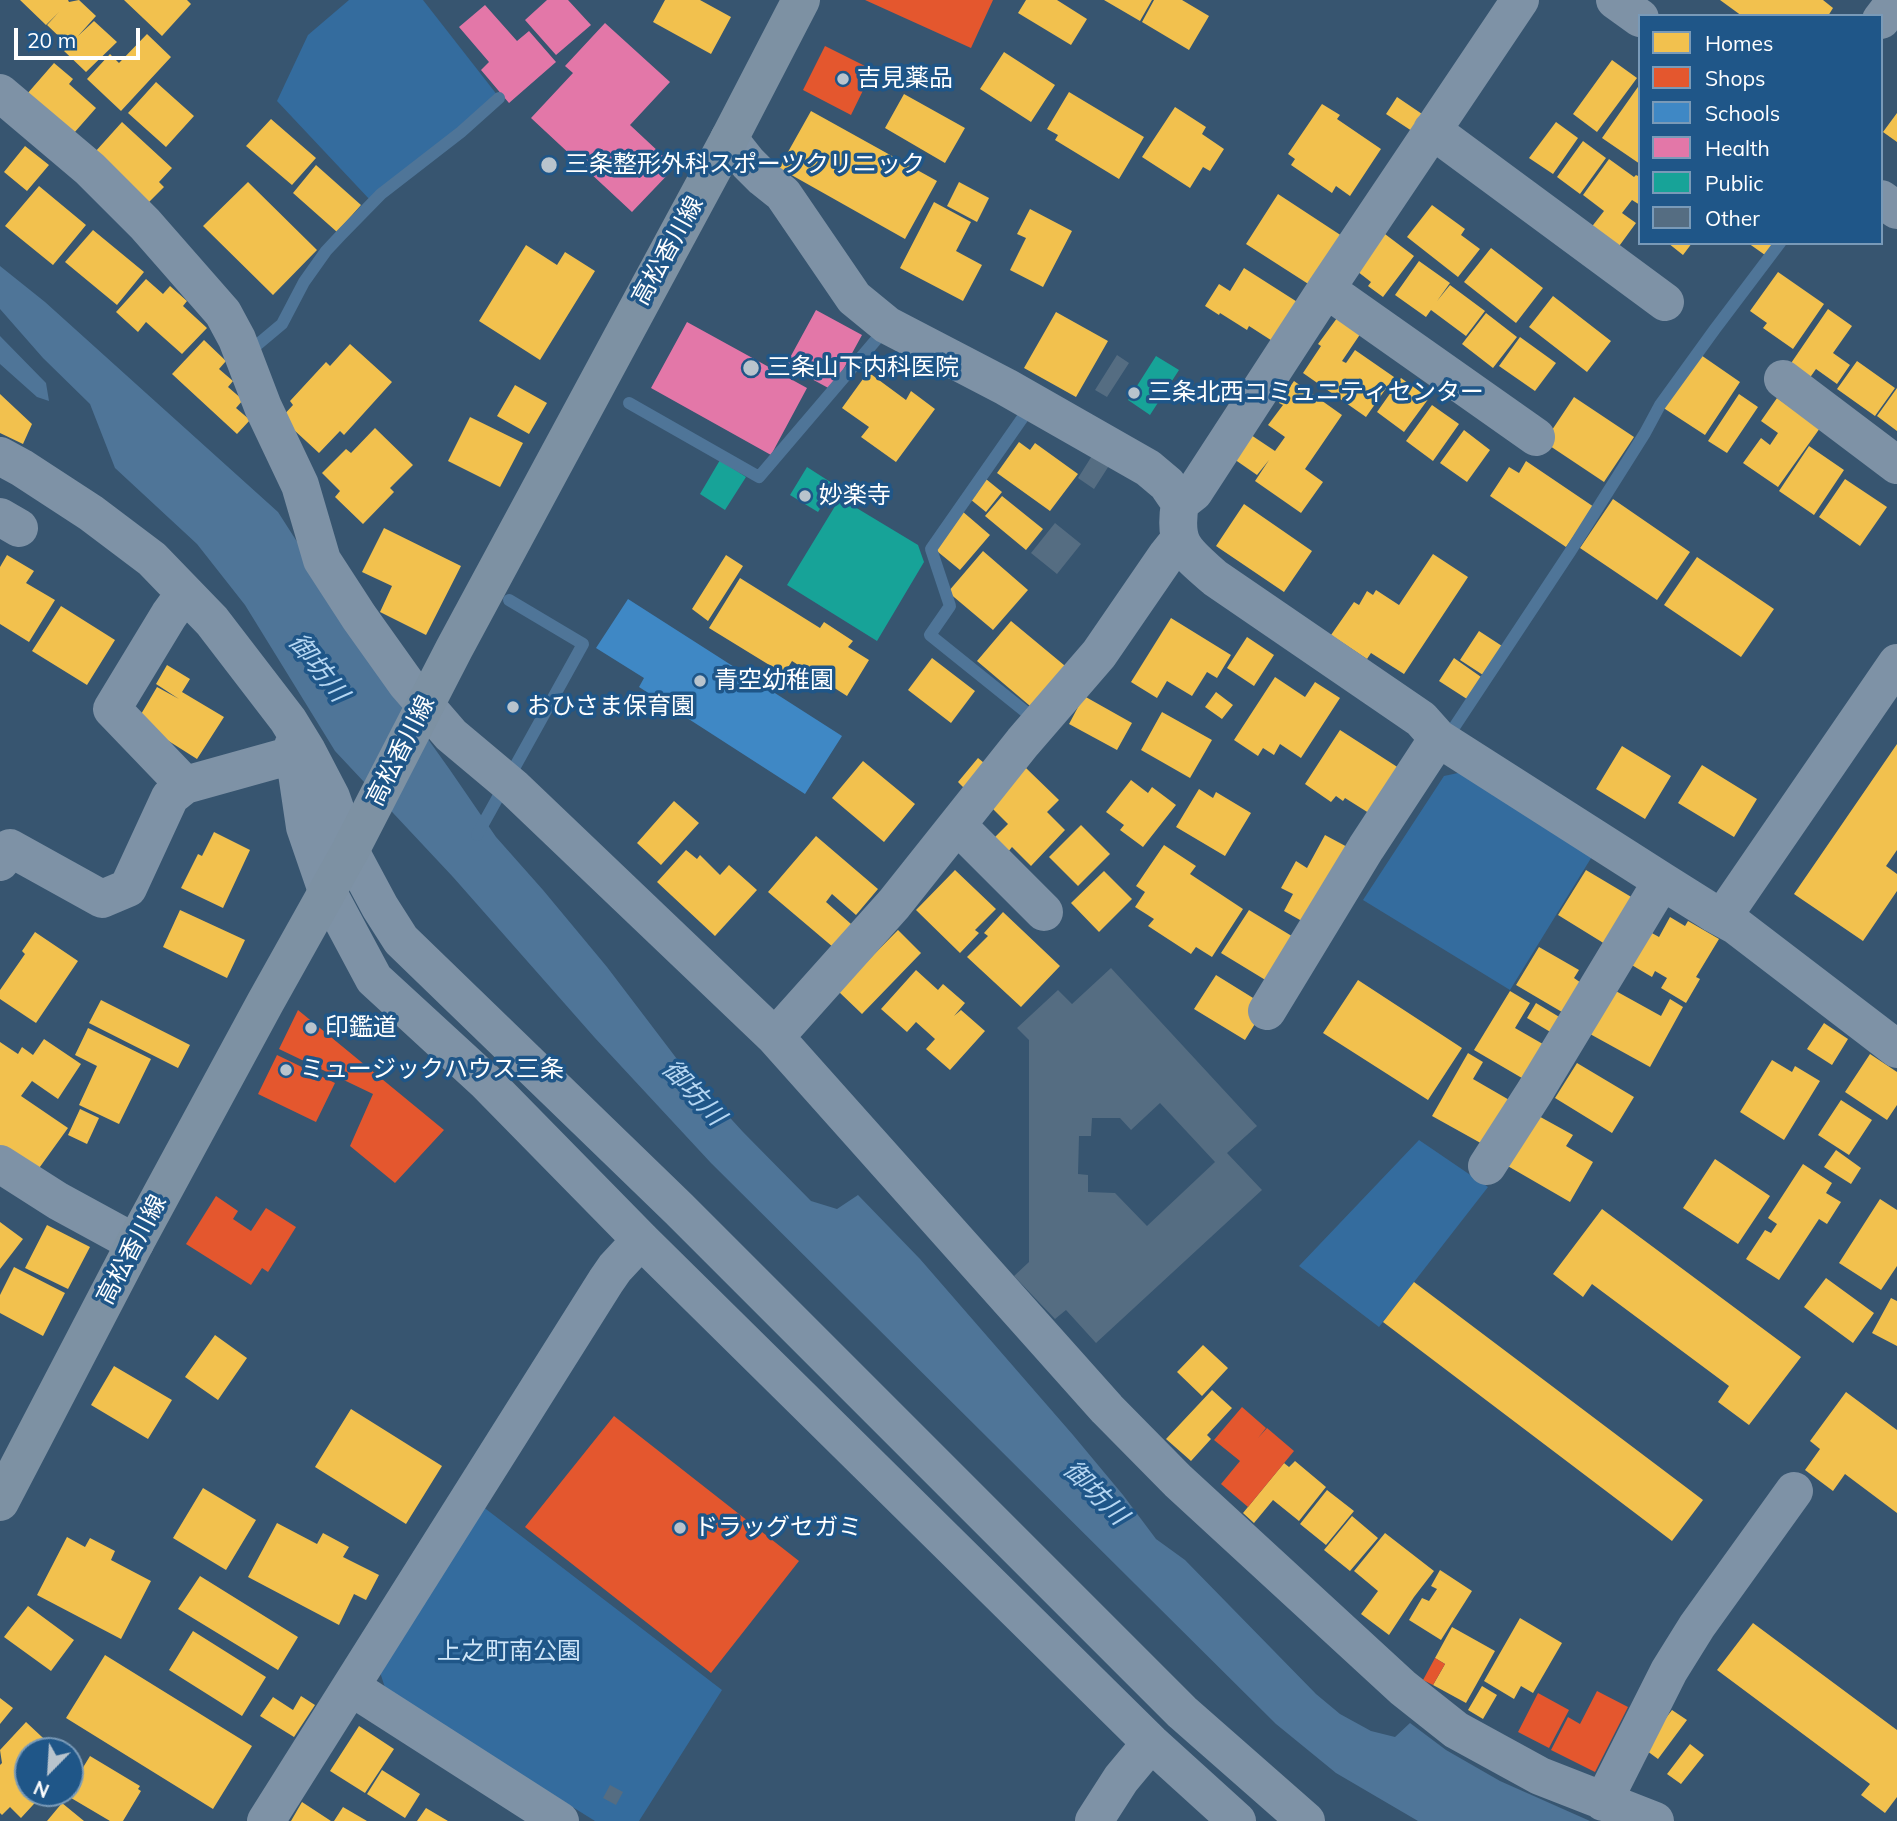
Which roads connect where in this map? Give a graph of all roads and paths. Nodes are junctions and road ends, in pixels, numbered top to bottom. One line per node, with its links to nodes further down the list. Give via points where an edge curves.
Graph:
1 (801, 0): 9 (main road, 高松香川線)
2 (1520, 0): 8 (street)
3 (1615, 0): 5 (street)
4 (1896, 0): 6 (street)
5 (1638, 17)
6 (1883, 17)
7 (0, 93): 20 (street, via 90,169 223,313 300,485 322,560)
8 (1432, 130): 10 (street); 11 (street)
9 (729, 139): 16 (street, via 783,194 854,298 887,325 1147,468 1167,484); 20 (main road, 高松香川線)
10 (1326, 289): 13 (street); 16 (street, via 1194,492)
11 (1665, 302)
12 (1783, 379): 15 (street)
13 (1536, 437)
14 (0, 456): 18 (street, via 91,513 152,559)
15 (1897, 465)
16 (1180, 503): 17 (street)
17 (1179, 540): 21 (street, via 1215,578 1420,719); 24 (street, via 1099,654)
18 (185, 593): 22 (street, via 250,668); 23 (street, via 112,709)
19 (1897, 663): 30 (street)
20 (422, 710): 25 (main road, 高松香川線); 32 (street, via 531,803)
21 (1438, 738): 27 (street); 31 (street)
22 (297, 742): 23 (street, via 269,761); 25 (street, via 331,797); 28 (street, via 305,827)
23 (185, 785): 26 (street, via 170,797 128,888 102,899 10,848)
24 (957, 825): 29 (street); 32 (street, via 894,904)
25 (350, 851): 28 (main road, 高松香川線); 47 (street, via 401,940 679,1209 1182,1713)
26 (0, 862)
27 (1661, 881): 30 (street); 35 (street)
28 (327, 891): 36 (street, via 374,979 485,1081); 37 (main road, 高松香川線)
29 (1044, 912)
30 (1721, 918): 33 (street)
31 (1267, 1011)
32 (775, 1037): 42 (street, via 1107,1409 1199,1500 1403,1688 1456,1730 1540,1776)
33 (1897, 1049)
34 (0, 1164): 37 (street)
35 (1487, 1166)
36 (641, 1240): 40 (street, via 606,1281); 41 (street)
37 (135, 1243): 39 (main road, 高松香川線)
38 (1794, 1491): 42 (street, via 1669,1671)
39 (0, 1502)
40 (351, 1687): 43 (street); 44 (street)
41 (1151, 1743): 45 (street); 46 (street)
42 (1603, 1802): 48 (street)
43 (265, 1821)
44 (560, 1821)
45 (1094, 1821)
46 (1237, 1821)
47 (1306, 1821)
48 (1655, 1821)

